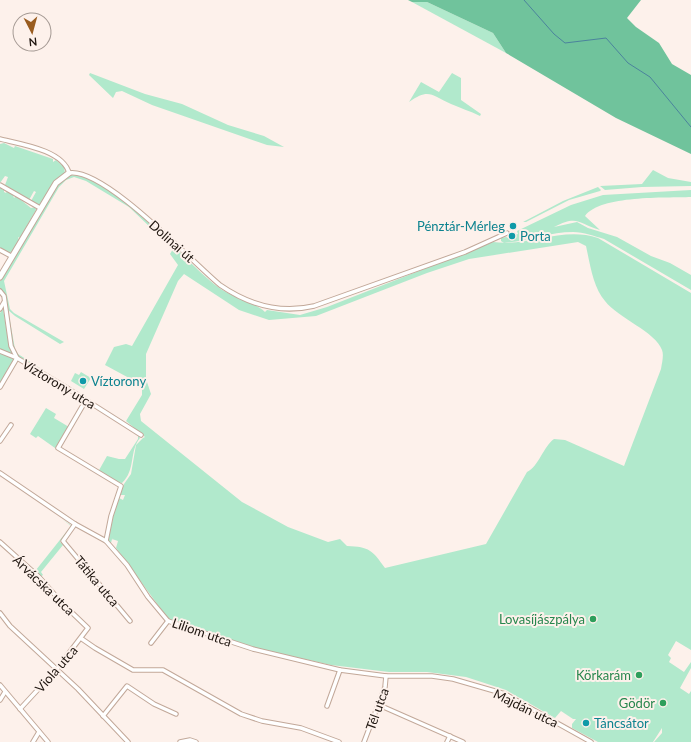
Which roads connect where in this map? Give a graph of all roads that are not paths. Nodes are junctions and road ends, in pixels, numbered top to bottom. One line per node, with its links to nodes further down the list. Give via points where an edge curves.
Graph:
1 (0, 139): 2 (street, via 54,156 66,166)
2 (69, 173): 4 (street, via 56,183); 5 (street, Dolinai út, via 96,180 132,204 209,276 233,294 276,308 299,309 335,299 465,252)
3 (0, 185): 4 (street)
4 (40, 208): 7 (street)
5 (507, 233)
6 (0, 250): 7 (street)
7 (11, 256): 8 (street)
8 (0, 277)
9 (0, 291): 10 (street, Víztorony utca, via 4,296)
10 (4, 302): 11 (street); 13 (street, Víztorony utca, via 11,346)
11 (0, 309)
12 (0, 351): 13 (street)
13 (17, 358): 14 (street); 15 (street, Víztorony utca)
14 (0, 387)
15 (86, 400): 17 (street, Víztorony utca); 21 (street, via 58,448 121,486)
16 (11, 425): 18 (street)
17 (141, 435)
18 (0, 441)
19 (0, 473): 20 (street, Liliom utca)
20 (75, 524): 21 (street, Liliom utca); 24 (street, Tátika utca, via 63,541)
21 (106, 541): 25 (street, Liliom utca)
22 (0, 542): 26 (street, Árvácska utca)
23 (0, 614): 29 (street)
24 (130, 621)
25 (168, 621): 28 (street); 30 (street, Liliom utca, via 253,649)
26 (88, 627): 27 (street, Viola utca)
27 (82, 639): 29 (street, Viola utca); 47 (street, via 133,670 163,670 241,714 262,721 301,728)
28 (151, 643)
29 (56, 670): 37 (street, Viola utca); 39 (street)
30 (340, 670): 31 (street, Liliom utca); 36 (street)
31 (386, 676): 35 (street, Tél utca); 51 (street, Majdán utca, via 454,678 505,694)
32 (0, 685): 33 (street)
33 (5, 692): 34 (street); 37 (street)
34 (0, 700)
35 (379, 705): 41 (street); 48 (street, Tél utca)
36 (327, 706)
37 (20, 709): 40 (street)
38 (176, 714): 39 (street, via 154,704 127,686)
39 (103, 716): 44 (street)
40 (39, 732): 42 (street); 43 (street)
41 (450, 736): 49 (street); 50 (street)
42 (33, 742)
43 (48, 742)
44 (128, 742)
45 (180, 742): 46 (street)
46 (196, 742)
47 (339, 742)
48 (364, 742)
49 (447, 742)
50 (463, 742)
51 (591, 742)

